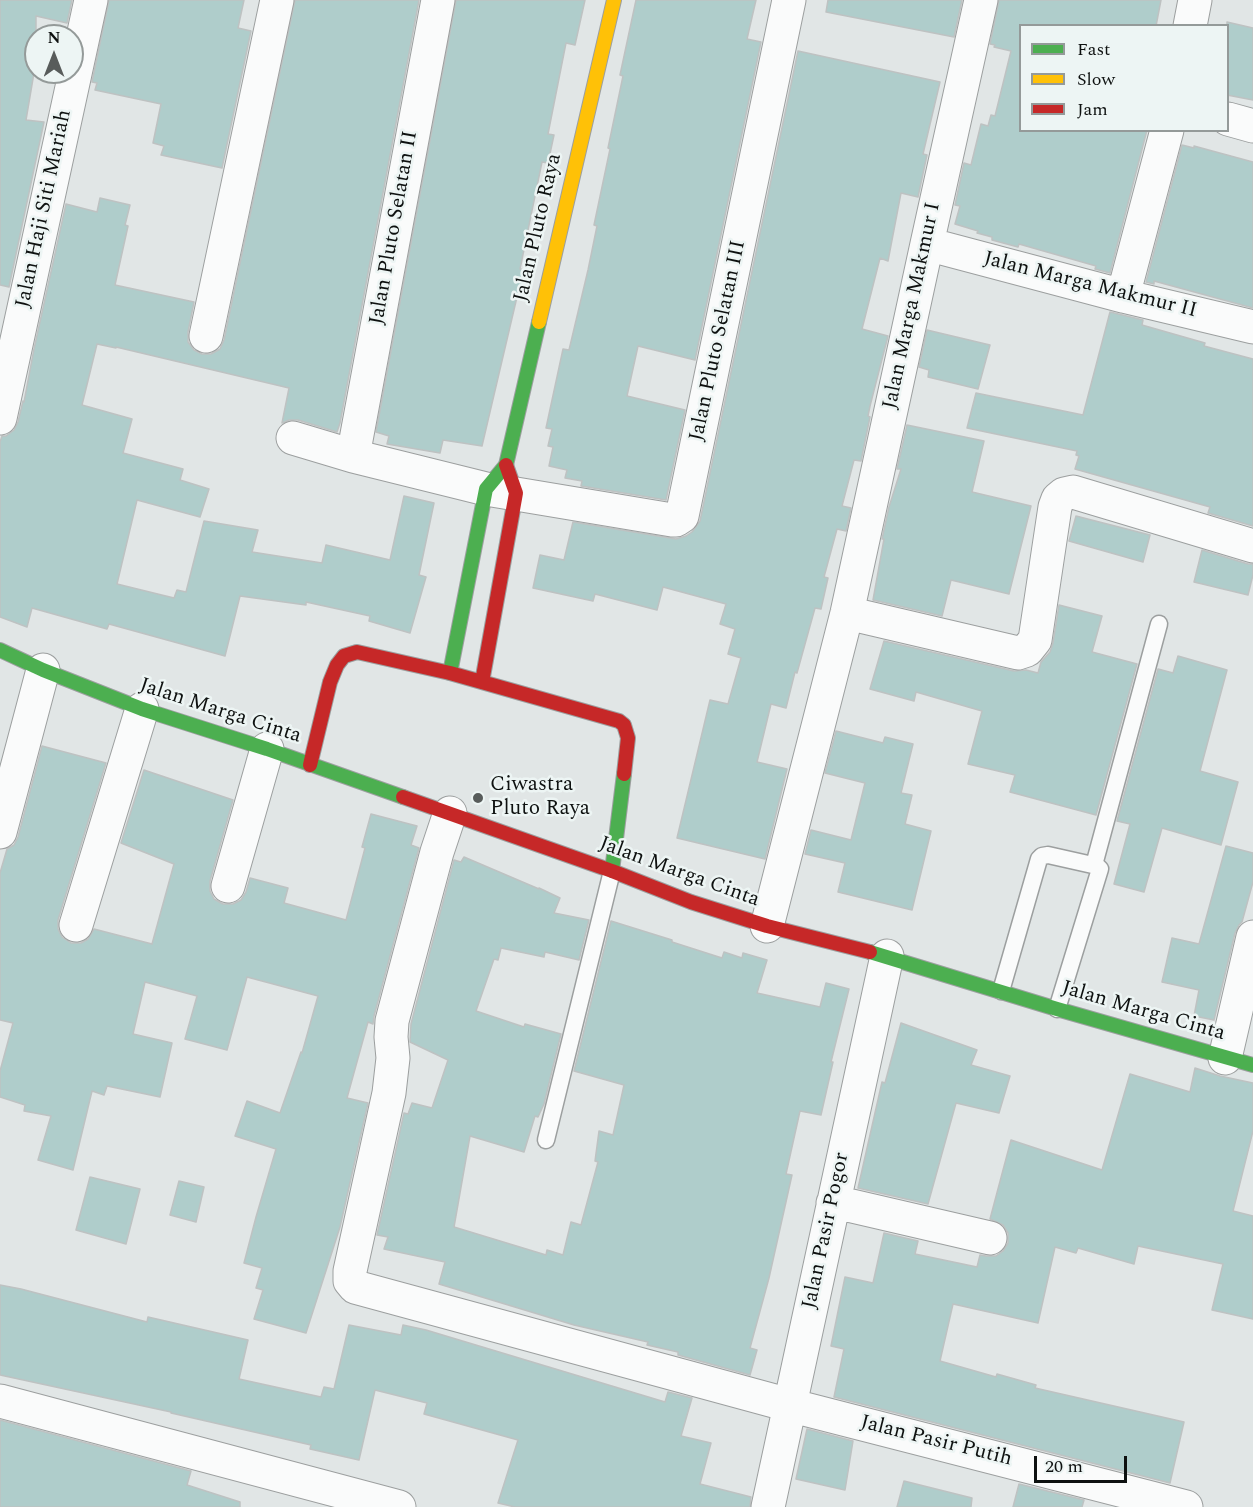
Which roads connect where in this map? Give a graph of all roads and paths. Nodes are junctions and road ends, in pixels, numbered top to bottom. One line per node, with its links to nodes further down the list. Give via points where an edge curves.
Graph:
1 (90, 0): 16 (street, Jalan Haji Siti Mariah)
2 (277, 0): 15 (street)
3 (438, 0): 18 (street, Jalan Pluto Selatan II)
4 (614, 0): 19 (street, Jalan Pluto Raya)
5 (789, 0): 19 (street, Jalan Pluto Selatan III, via 682,516 672,520)
6 (981, 0): 12 (street, Jalan Marga Makmur I)
7 (1195, 0): 8 (street)
8 (1190, 24)
9 (1229, 120): 10 (street)
10 (1253, 126)
11 (1166, 132): 13 (street)
12 (927, 244): 13 (street, Jalan Marga Makmur II); 21 (street, Jalan Marga Makmur I)
13 (1123, 296): 14 (street, Jalan Marga Makmur II)
14 (1253, 327)
15 (206, 336)
16 (0, 418)
17 (293, 438): 18 (street)
18 (353, 456): 19 (street)
19 (503, 482): 25 (street, Jalan Pluto Raya); 26 (street, Jalan Pluto Raya)
20 (1253, 546): 21 (street, via 1073,492 1064,494 1054,507 1035,640 1027,650 1018,653)
21 (847, 613): 36 (street, Jalan Marga Makmur I)
22 (1159, 624): 32 (lane)
23 (0, 650): 24 (street, Jalan Marga Cinta)
24 (43, 670): 27 (street, Jalan Marga Cinta); 31 (street)
25 (450, 673): 26 (street); 29 (street, via 357,652 344,656 330,682)
26 (482, 682): 33 (street, via 624,725 628,738)
27 (141, 709): 28 (street, Jalan Marga Cinta); 35 (street)
28 (267, 749): 29 (street, Jalan Marga Cinta); 34 (street)
29 (310, 765): 30 (street, Jalan Marga Cinta)
30 (450, 813): 33 (street, Jalan Marga Cinta); 46 (street, Jalan Pasir Putih, via 392,1021 389,1093 350,1281 355,1287)
31 (0, 829)
32 (1094, 865): 39 (lane, via 1048,855 1039,859); 40 (lane, via 1100,869)
33 (612, 871): 36 (street, Jalan Marga Cinta); 42 (lane)
34 (228, 886)
35 (76, 925)
36 (767, 926): 38 (street, Jalan Marga Cinta)
37 (1253, 937): 41 (street)
38 (887, 956): 39 (street, Jalan Marga Cinta); 43 (street, Jalan Pasir Pogor)
39 (1001, 991): 40 (street, Jalan Marga Cinta)
40 (1057, 1009): 41 (street, Jalan Marga Cinta)
41 (1239, 1061)
42 (546, 1140)
43 (833, 1203): 44 (street); 46 (street, Jalan Pasir Pogor)
44 (990, 1238)
45 (0, 1401): 47 (street)
46 (789, 1405): 49 (street, Jalan Pasir Pogor); 50 (street, Jalan Pasir Putih)
47 (364, 1502): 48 (street)
48 (399, 1507)
49 (768, 1507)
50 (1186, 1507)

